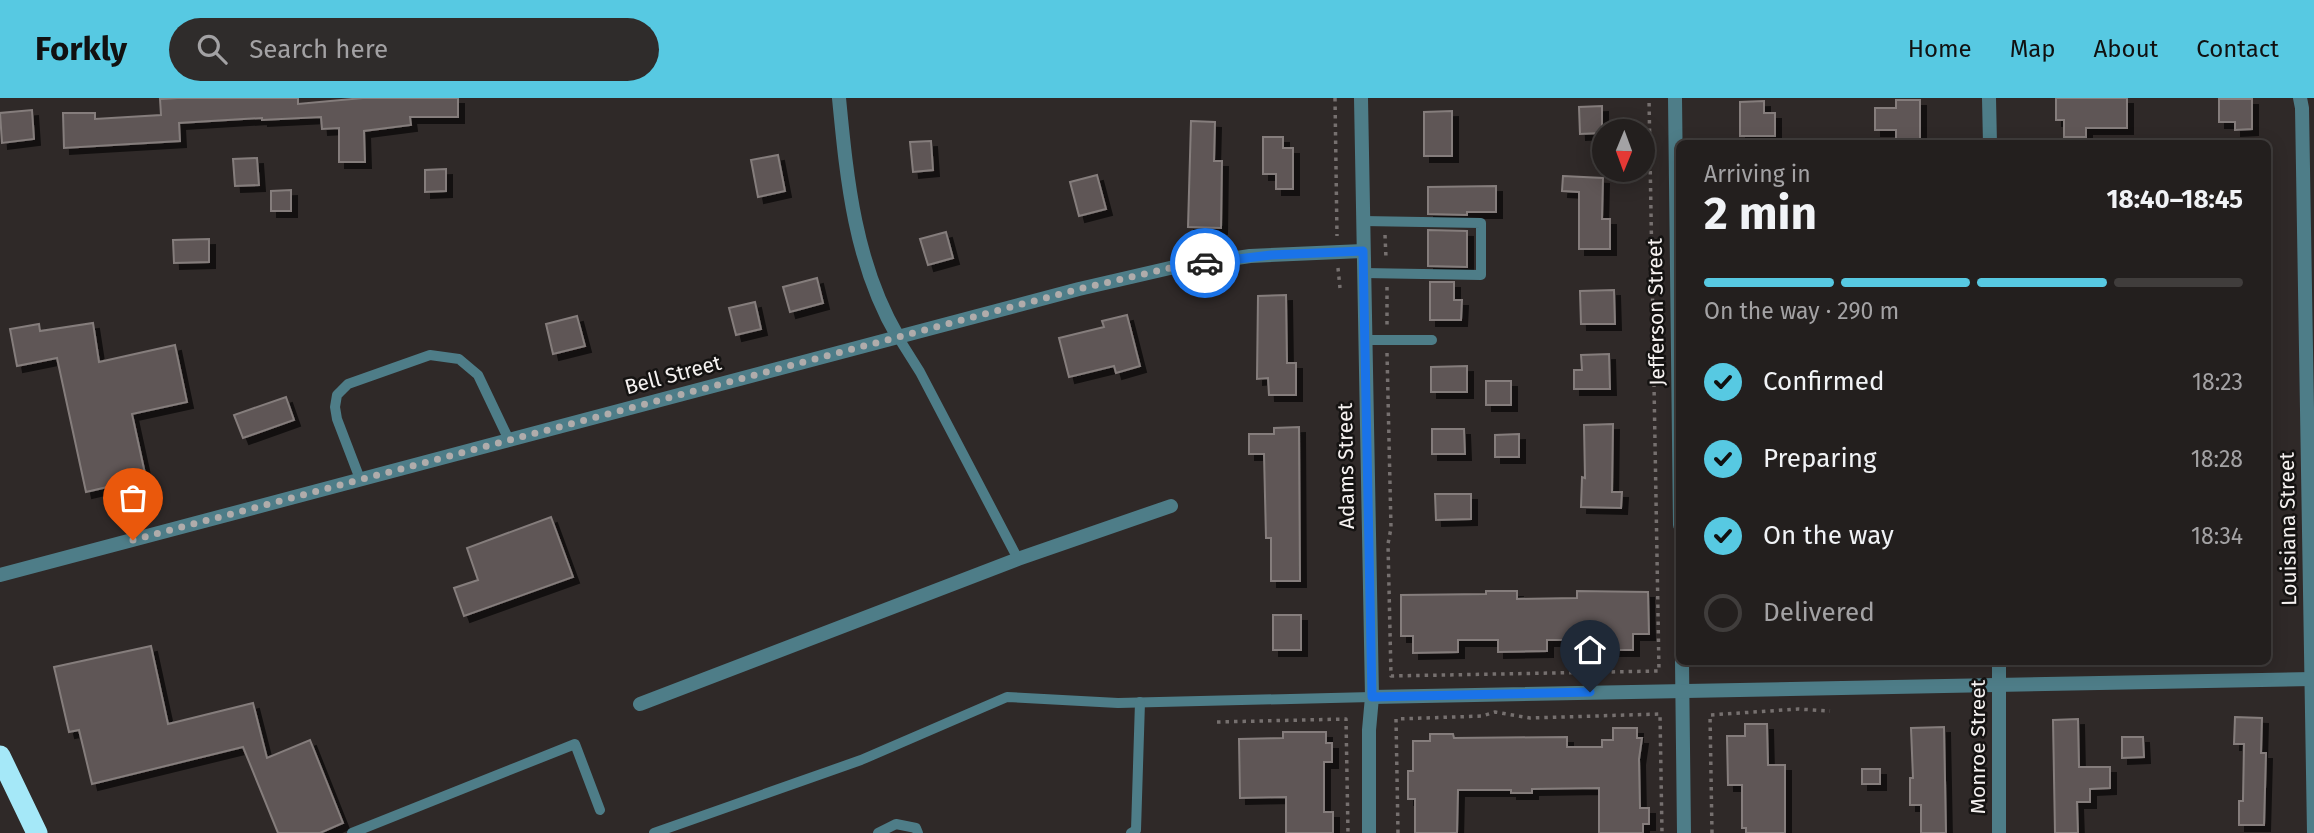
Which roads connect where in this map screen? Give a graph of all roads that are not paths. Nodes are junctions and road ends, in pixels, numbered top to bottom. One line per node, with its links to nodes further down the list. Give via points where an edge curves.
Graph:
1 (839, 98): 11 (street, via 856,229 884,314)
2 (1361, 98): 8 (street, Adams Street)
3 (1675, 98): 7 (street, Jefferson Street)
4 (1989, 98): 6 (street)
5 (2300, 98): 21 (street, Louisiana Street)
6 (1990, 140)
7 (1676, 183)
8 (1363, 221): 9 (street, Adams Street); 10 (lane, via 1480,223 1481,275)
9 (1363, 251): 10 (street, Adams Street); 11 (street, Bell Street, via 1250,257 1170,268)
10 (1364, 273): 12 (street, Adams Street)
11 (898, 337): 14 (street, Bell Street); 17 (lane)
12 (1365, 340): 13 (lane); 24 (street, Adams Street)
13 (1432, 340)
14 (509, 440): 15 (street, Bell Street); 15 (lane, via 478,375 459,359 430,355 348,384 337,395 337,419)
15 (360, 479): 18 (street, Bell Street)
16 (1171, 506): 17 (street)
17 (1018, 559): 26 (street)
18 (0, 575)
19 (1682, 665): 23 (street)
20 (1999, 665): 22 (street, Monroe Street)
21 (2312, 679): 22 (street); 40 (street, Louisiana Street)
22 (2000, 684): 23 (street); 39 (street, Monroe Street)
23 (1682, 690): 24 (street); 38 (street)
24 (1372, 697): 25 (lane); 37 (street, Adams Street)
25 (1140, 702): 30 (lane, via 1007,697 861,760); 36 (lane, via 1136,830)
26 (640, 704)
27 (0, 756): 28 (highway)
28 (5, 780): 31 (highway)
29 (600, 810): 32 (lane, via 575,744)
30 (673, 830): 33 (lane)
31 (37, 833)
32 (352, 833)
33 (654, 833)
34 (878, 833): 35 (lane, via 896,824 916,828)
35 (918, 833)
36 (1131, 833)
37 (1369, 833)
38 (1684, 833)
39 (1999, 833)
40 (2314, 833)

